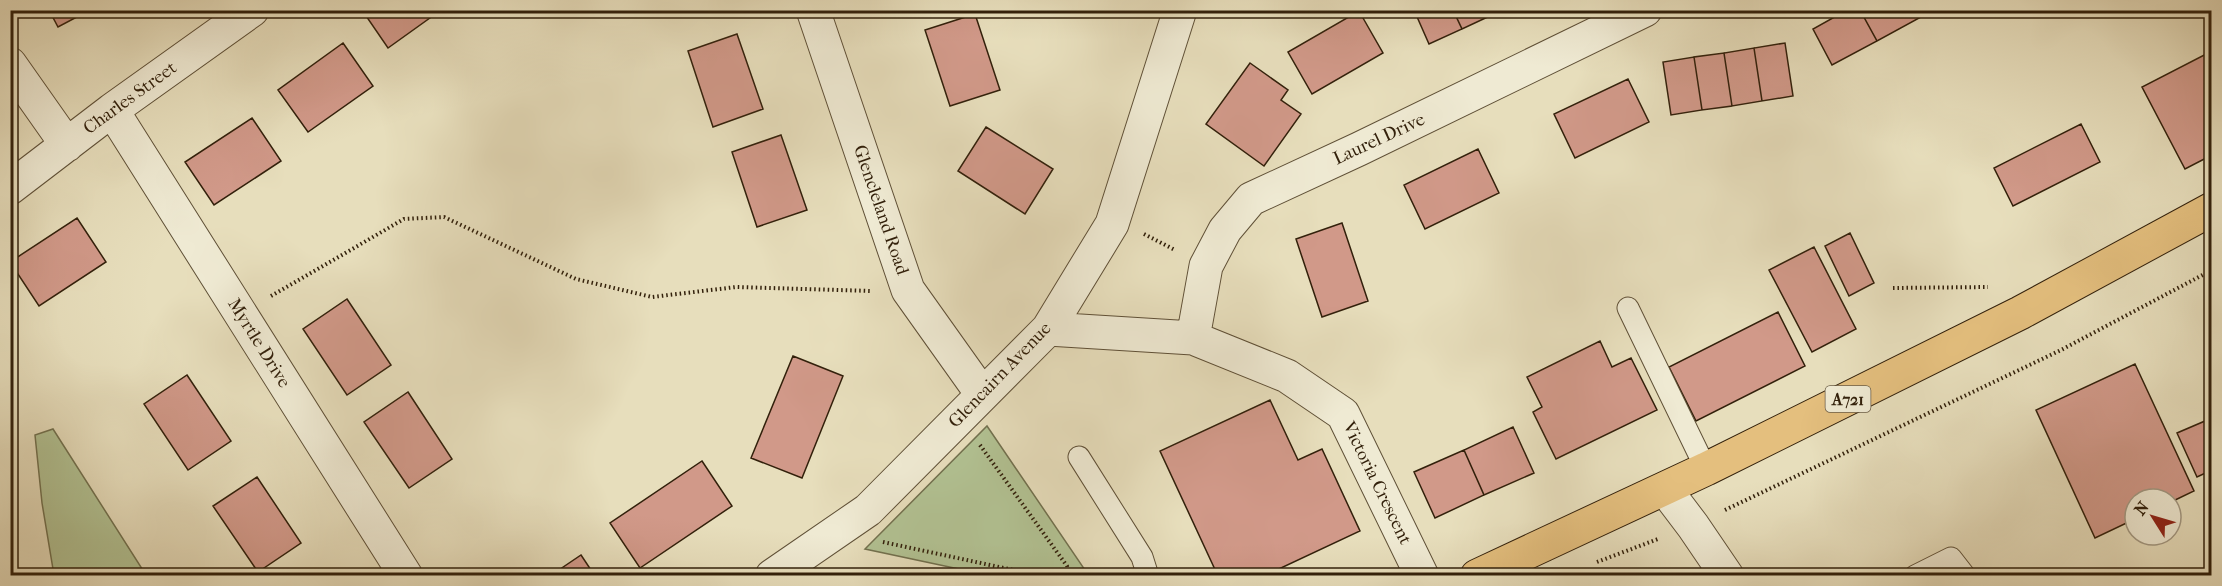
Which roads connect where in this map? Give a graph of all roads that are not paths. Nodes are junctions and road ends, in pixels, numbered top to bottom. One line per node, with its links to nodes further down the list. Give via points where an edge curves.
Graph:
1 (252, 10): 6 (street, Charles Street)
2 (813, 10): 13 (street, Glencleland Road, via 908,290)
3 (1180, 10): 11 (street, Glencairn Avenue, via 1112,224)
4 (1645, 10): 12 (street, Laurel Drive, via 1251,199 1225,230 1206,266)
5 (10, 64): 7 (street)
6 (112, 110): 7 (street, Charles Street); 17 (street, Myrtle Drive)
7 (67, 145): 8 (street, Charles Street)
8 (10, 188)
9 (2211, 209): 15 (main road, A721, via 2020,313)
10 (1628, 308): 15 (lane)
11 (1048, 329): 12 (street, Victoria Crescent); 13 (street, Glencairn Avenue)
12 (1193, 338): 20 (street, Victoria Crescent, via 1287,376 1343,414)
13 (971, 405): 18 (street, Glencairn Avenue, via 867,510)
14 (1079, 458): 19 (lane, via 1142,557)
15 (1706, 470): 16 (main road, A721)
16 (1665, 489): 21 (main road, A721); 22 (street)
17 (406, 576)
18 (772, 576)
19 (1148, 576)
20 (1422, 576)
21 (1477, 576)
22 (1727, 576)
23 (1915, 576): 24 (lane, via 1951,558)
24 (1965, 576)

